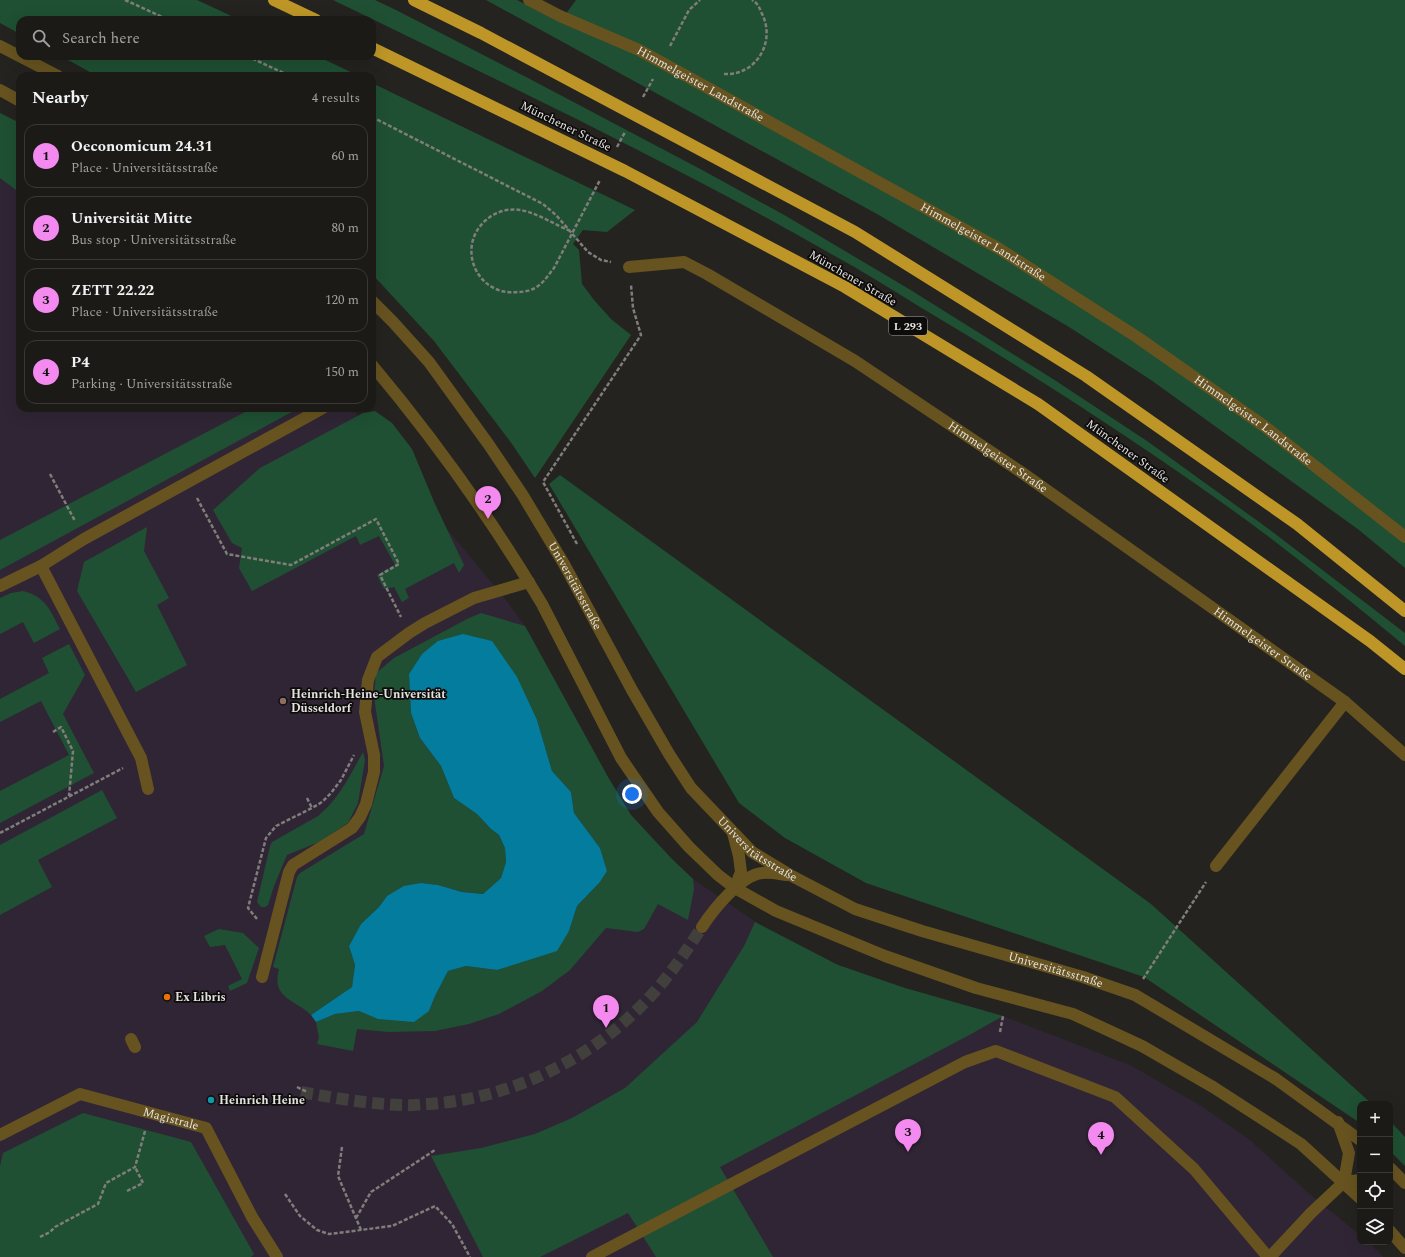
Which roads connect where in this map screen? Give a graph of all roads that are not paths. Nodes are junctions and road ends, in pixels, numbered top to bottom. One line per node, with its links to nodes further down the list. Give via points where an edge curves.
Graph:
1 (274, 0): 4 (highway)
2 (414, 0): 20 (highway, via 481,33 854,232 1086,376 1297,524)
3 (528, 0): 16 (street, Himmelgeister Landstraße, via 639,50 998,248 1137,337 1264,426)
4 (308, 16)
5 (0, 46): 7 (street)
6 (376, 50): 21 (highway, Münchener Straße / L 293, via 625,171 845,287 1038,404 1370,641)
7 (16, 54)
8 (27, 60): 9 (street)
9 (50, 72)
10 (0, 90): 11 (street)
11 (16, 99)
12 (629, 267): 22 (street, Himmelgeister Straße, via 684,262 855,361 1021,472)
13 (376, 304): 25 (street, Universitätsstraße, via 429,362 511,478 564,564 669,754 691,788)
14 (377, 379): 18 (street, via 450,462)
15 (316, 412): 17 (street, via 84,539)
16 (1405, 538)
17 (40, 566): 19 (street); 24 (street, via 141,758)
18 (529, 582): 28 (street, via 621,758 658,812 689,847); 30 (street, via 474,598 425,623 377,657 368,680 365,712 374,755 374,772 366,804 352,828 293,865)
19 (0, 586)
20 (1405, 611)
21 (1405, 670)
22 (1345, 702): 23 (street, Himmelgeister Straße); 26 (street)
23 (1405, 754)
24 (148, 789)
25 (732, 832): 27 (street, Universitätsstraße, via 752,852); 28 (street, via 741,872)
26 (1216, 866)
27 (790, 875): 28 (street, via 761,873 748,878); 31 (street, Universitätsstraße, via 855,909 922,931 1084,977 1135,996 1276,1079)
28 (735, 888): 29 (street, via 708,917); 36 (street, via 776,911 885,956 976,988 1073,1014 1142,1046 1301,1144)
29 (702, 928)
30 (262, 976)
31 (1338, 1122): 33 (street, Universitätsstraße); 36 (street, via 1349,1153)
32 (0, 1135): 42 (street, Magistrale, via 80,1094 206,1128 252,1216)
33 (1357, 1138)
34 (1393, 1171): 38 (street)
35 (1357, 1180): 36 (street)
36 (1344, 1182): 39 (street); 44 (street)
37 (1393, 1182): 38 (street)
38 (1405, 1184)
39 (1357, 1195)
40 (1393, 1235): 41 (street)
41 (1405, 1248)
42 (277, 1257)
43 (592, 1257): 44 (street, via 965,1062 996,1051 1115,1097 1194,1168)
44 (1269, 1257)

